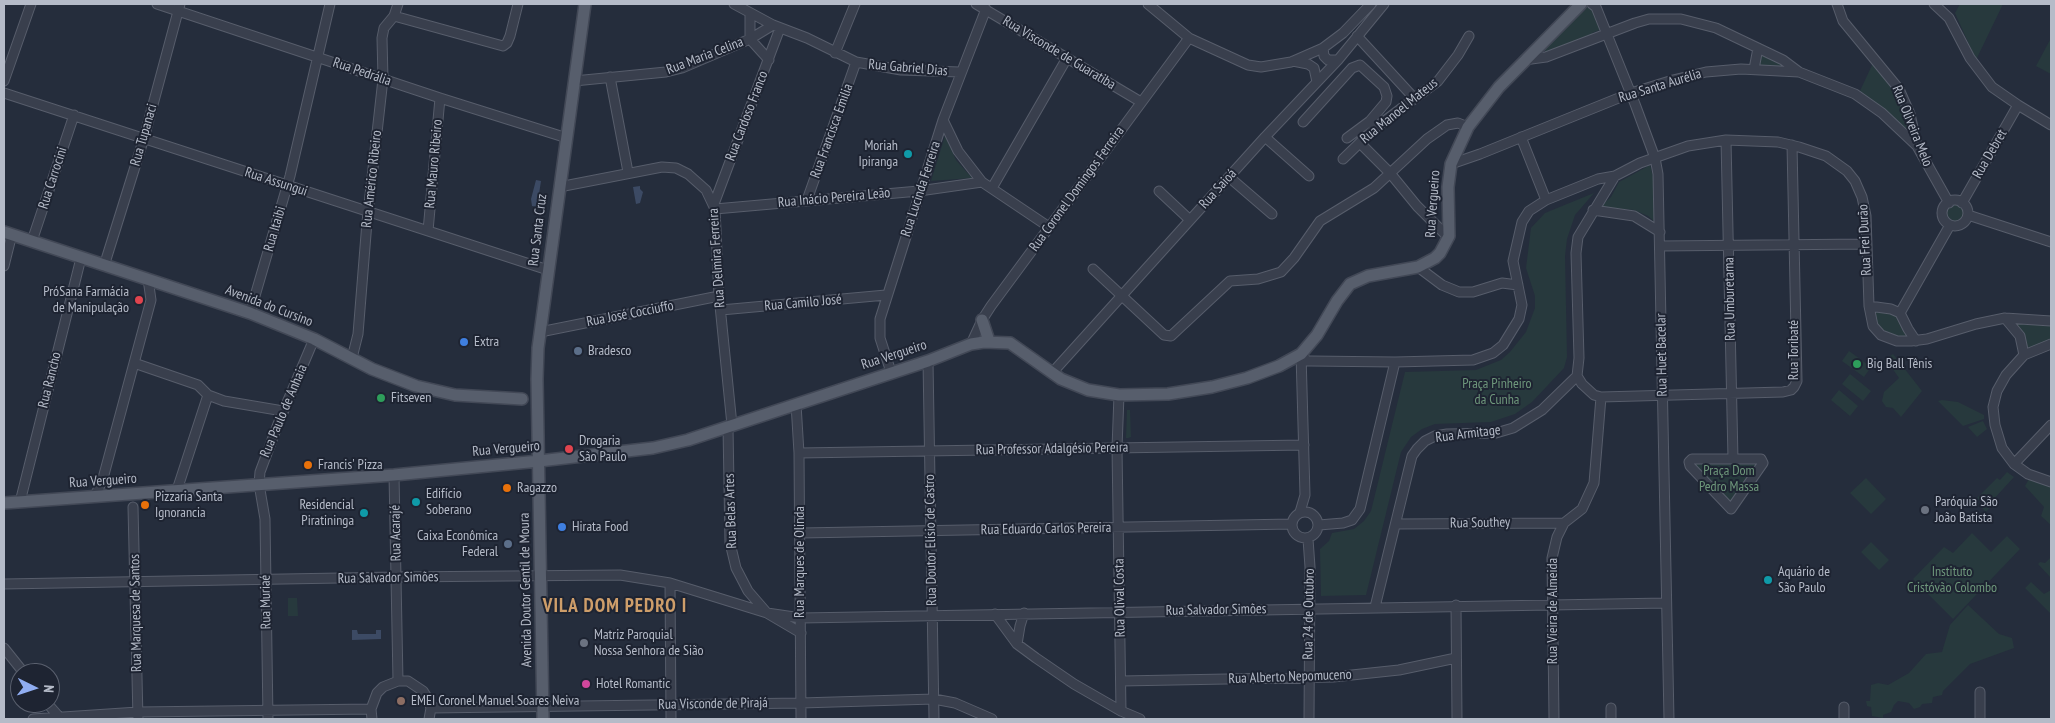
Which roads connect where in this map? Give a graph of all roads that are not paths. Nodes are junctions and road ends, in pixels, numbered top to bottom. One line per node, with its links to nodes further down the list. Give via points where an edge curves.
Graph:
1 (31, 4): 44 (street)
2 (158, 4): 17 (street, Rua Pedrália)
3 (330, 4): 31 (street, Rua Itaibi)
4 (398, 4): 20 (street, Rua Américo Ribeiro)
5 (518, 4): 20 (street, via 510,36 502,46)
6 (585, 4): 45 (main road, Rua Santa Cruz)
7 (734, 4): 19 (street, Rua Gabriel Dias)
8 (855, 4): 29 (street)
9 (976, 4): 18 (street, Rua Visconde de Guaratiba)
10 (1148, 4): 25 (street)
11 (1371, 4): 27 (street, via 1343,34)
12 (1384, 4): 23 (street, Rua Saioá)
13 (1581, 4): 35 (main road, Rua Vergueiro)
14 (1592, 4): 22 (street, Rua Huet Bacelar)
15 (1837, 4): 66 (street, Rua Oliveira Melo, via 1843,21 1899,89 1910,114)
16 (1934, 4): 52 (street, via 1949,18 1982,75 1992,87)
17 (179, 7): 31 (street, Rua Pedrália); 59 (street, Rua Tupanaci)
18 (986, 9): 32 (street, Rua Visconde de Guaratiba); 40 (street, Rua Lucinda Ferreira)
19 (750, 13): 21 (street, Rua Gabriel Dias); 26 (street)
20 (394, 16): 43 (street, Rua Américo Ribeiro, via 383,32)
21 (776, 26): 26 (street, Rua Maria Celina); 29 (street, Rua Gabriel Dias); 33 (street, Rua Cardoso Franco)
22 (1607, 34): 28 (street, via 1650,19 1681,19 1716,28); 35 (street, via 1546,57); 48 (street, Rua Huet Bacelar)
23 (1357, 36): 30 (street); 34 (street, Rua Saioá)
24 (1469, 36): 50 (street, Rua Manoel Mateus, via 1438,82)
25 (1189, 38): 36 (street, via 1254,66 1269,67); 51 (street, Rua Coronel Domingos Ferreira)
26 (750, 39): 33 (street); 42 (street, Rua Maria Celina, via 682,68)
27 (1323, 48): 34 (street, via 1326,58); 36 (street)
28 (1758, 48): 39 (street); 41 (street)
29 (836, 52): 37 (street, Rua Gabriel Dias)
30 (1372, 52): 38 (street); 50 (street)
31 (318, 56): 43 (street, Rua Pedrália); 76 (street, Rua Itaibi)
32 (1067, 58): 51 (street, Rua Visconde de Guaratiba); 78 (street)
33 (769, 60): 85 (street, Rua Cardoso Franco)
34 (1338, 60): 46 (street, Rua Saioá)
35 (1524, 60): 57 (main road, Rua Vergueiro)
36 (1293, 61): 46 (street, via 1314,68)
37 (856, 62): 40 (street, Rua Gabriel Dias, via 901,70); 81 (street, Rua Francisca Emilia)
38 (1360, 65): 55 (street, via 1352,68); 61 (street, via 1384,87 1386,102 1370,121)
39 (1754, 69): 41 (street, Rua Santa Aurélia); 48 (street, Rua Santa Aurélia, via 1706,72)
40 (960, 72): 54 (street, Rua Lucinda Ferreira)
41 (1799, 72): 66 (street, Rua Santa Aurélia, via 1865,100)
42 (610, 77): 45 (street, Rua Maria Celina); 70 (street)
43 (383, 79): 49 (street, Rua Pedrália); 87 (street, Rua Américo Ribeiro)
44 (4, 81)
45 (574, 81): 60 (main road, Rua Santa Cruz)
46 (1317, 82): 58 (street, Rua Saioá)
47 (4, 93): 53 (street, Rua Assungui)
48 (1631, 94): 62 (street, Rua Santa Aurélia); 67 (street, Rua Huet Bacelar)
49 (440, 98): 60 (street, Rua Pedrália); 93 (street, Rua Mauro Ribeiro)
50 (1415, 99): 64 (street, Rua Manoel Mateus)
51 (1141, 102): 92 (street, Rua Coronel Domingos Ferreira)
52 (2018, 105): 56 (street); 84 (street, Rua Debret)
53 (74, 115): 59 (street, Rua Assungui); 97 (street, Rua Carrocini)
54 (943, 120): 75 (street, via 958,151); 79 (street, Rua Lucinda Ferreira)
55 (1303, 122)
56 (2051, 125)
57 (1468, 128): 69 (main road, Rua Vergueiro); 71 (street, via 1458,123 1447,125)
58 (1265, 137): 72 (street); 74 (street, Rua Saioá)
59 (144, 138): 76 (street, Rua Assungui); 105 (street, Rua Tupanaci)
60 (567, 138): 77 (main road, Rua Santa Cruz)
61 (1347, 138)
62 (1521, 138): 69 (street, Rua Santa Aurélia); 82 (street)
63 (1726, 140): 65 (street, Rua Frei Durão); 67 (street, Rua Frei Durão, via 1688,146); 100 (street, Rua Umburetama)
64 (1360, 142): 68 (street, Rua Manoel Mateus); 71 (street)
65 (1792, 145): 99 (street, Rua Frei Durão, via 1826,156 1856,181 1866,216); 101 (street, Rua Toribaté)
66 (1917, 146): 83 (street, Rua Oliveira Melo)
67 (1655, 158): 73 (street); 94 (street, Rua Huet Bacelar)
68 (1343, 159)
69 (1451, 164): 96 (main road, Rua Vergueiro)
70 (628, 172): 77 (street, Rua Delmira Ferreira); 85 (street, Rua Delmira Ferreira, via 676,168 701,184)
71 (1390, 173): 96 (street); 112 (street, via 1360,198 1320,221 1280,272 1258,279 1230,281 1171,336 1164,335)
72 (1309, 176)
73 (1615, 176): 82 (street, via 1598,179); 86 (street)
74 (1229, 177): 88 (street); 90 (street, Rua Saioá)
75 (982, 182): 78 (street); 79 (street, Rua Inácio Pereira Leão)
76 (287, 186): 87 (street, Rua Assungui); 118 (street, Rua Itaibi)
77 (559, 187): 108 (main road, Rua Santa Cruz)
78 (992, 188): 92 (street)
79 (920, 191): 81 (street, Rua Inácio Pereira Leão); 114 (street, Rua Lucinda Ferreira)
80 (1159, 191): 90 (street)
81 (807, 200): 85 (street, Rua Inácio Pereira Leão)
82 (1546, 200): 111 (street, via 1529,211 1522,222 1513,261)
83 (1949, 203): 84 (street); 91 (street, via 1943,213)
84 (1962, 203): 89 (street)
85 (715, 206): 113 (street, Rua Delmira Ferreira)
86 (1593, 210): 94 (street, via 1634,216); 137 (street, via 1578,237 1576,253)
87 (368, 211): 93 (street, Rua Assungui); 131 (street, Rua Américo Ribeiro, via 358,334)
88 (1272, 214)
89 (1968, 215): 91 (street, via 1961,225); 98 (street)
90 (1190, 220): 112 (street, Rua Saioá)
91 (1950, 225): 119 (street)
92 (1049, 227): 121 (street, Rua Coronel Domingos Ferreira)
93 (428, 230): 108 (street, Rua Assungui)
94 (1660, 232): 102 (street, Rua Huet Bacelar)
95 (8, 233): 97 (main road, Avenida do Cursino); 104 (street)
96 (1448, 236): 106 (main road, Rua Vergueiro, via 1440,253)
97 (32, 241): 103 (main road, Avenida do Cursino)
98 (2051, 242)
99 (1866, 244): 101 (street); 116 (street, Rua Frei Durão)
100 (1728, 245): 101 (street); 102 (street); 139 (street, Rua Umburetama)
101 (1793, 245): 139 (street, Rua Toribaté, via 1794,387 1783,392)
102 (1660, 246): 142 (street, Rua Huet Bacelar)
103 (81, 258): 105 (main road, Avenida do Cursino); 165 (street, Rua Rancho)
104 (4, 266)
105 (104, 266): 109 (main road, Avenida do Cursino)
106 (1418, 267): 111 (street, via 1442,285 1459,292 1473,292 1502,283); 129 (main road, Rua Vergueiro, via 1368,276 1350,284)
107 (1093, 269): 112 (street)
108 (548, 270): 123 (main road, Rua Santa Cruz)
109 (152, 281): 110 (main road, Avenida do Cursino); 115 (street)
110 (169, 286): 115 (street); 118 (main road, Avenida do Cursino)
111 (1518, 286): 133 (street, via 1522,305 1519,319 1503,345 1492,353 1473,360)
112 (1122, 295): 136 (street, Rua Saioá)
113 (719, 296): 117 (street, Rua Delmira Ferreira); 123 (street, Rua José Cocciuffo)
114 (886, 296): 117 (street, Rua Camilo José); 135 (street, Rua Lucinda Ferreira, via 879,330)
115 (151, 300): 134 (street)
116 (1869, 306): 119 (street); 125 (street, Rua Frei Durão, via 1873,326 1882,335 1897,341)
117 (721, 310): 149 (street, Rua Delmira Ferreira)
118 (250, 313): 124 (main road, Avenida do Cursino)
119 (1900, 313): 125 (street)
120 (2005, 318): 122 (street); 125 (street); 130 (street, via 2020,336)
121 (982, 320): 126 (main road); 127 (street, Rua Coronel Domingos Ferreira)
122 (2051, 321)
123 (540, 332): 138 (main road, Rua Santa Cruz)
124 (314, 339): 131 (main road, Avenida do Cursino); 146 (street, Rua Paulo de Anhaia)
125 (1916, 341)
126 (989, 342): 127 (main road, Rua Vergueiro); 136 (main road, Rua Vergueiro, via 1018,347)
127 (971, 344): 132 (main road, Rua Vergueiro)
128 (2051, 344): 130 (street)
129 (1301, 354): 133 (street, via 1307,361); 141 (main road, Rua Vergueiro, via 1247,378 1212,387 1168,394); 150 (street)
130 (2024, 355): 156 (street, via 2006,375 1997,391 1993,408 2002,448)
131 (352, 358): 144 (main road, Avenida do Cursino, via 391,377 439,392)
132 (928, 361): 135 (main road, Rua Vergueiro); 152 (street, Rua Doutor Elísio de Castro)
133 (1395, 362): 173 (street, via 1360,509 1352,520)
134 (134, 363): 140 (street, via 198,385); 158 (street)
135 (891, 372): 145 (main road, Rua Vergueiro)
136 (1052, 374): 141 (main road, Rua Vergueiro, via 1088,390)
137 (1577, 376): 143 (street, via 1594,395); 172 (street, Rua Armitage, via 1542,410 1513,428 1496,433 1447,434 1425,441 1412,456)
138 (537, 379): 144 (main road); 147 (main road, Rua Santa Cruz)
139 (1732, 393): 142 (street, Rua Toribaté); 154 (street, Rua Umburetama)
140 (208, 395): 146 (street, via 235,404); 161 (street)
141 (1119, 395): 151 (street, Rua Olival Costa)
142 (1663, 396): 143 (street, Rua Toribaté); 185 (street, Rua Huet Bacelar)
143 (1601, 397): 170 (street, Rua Vieira de Almeida, via 1594,483 1582,509)
144 (522, 399): 147 (main road)
145 (796, 404): 149 (main road, Rua Vergueiro); 153 (street, Rua Marques de Olinda)
146 (284, 411): 160 (street, Rua Paulo de Anhaia, via 262,463)
147 (538, 421): 155 (main road, Rua Santa Cruz)
148 (2051, 425): 156 (street)
149 (730, 426): 155 (main road, Rua Vergueiro, via 653,448); 184 (street, Rua Belas Artes, via 730,543 736,568)
150 (1304, 444): 151 (street, Rua Professor Adalgésio Pereira); 162 (street)
151 (1117, 448): 152 (street, Rua Professor Adalgésio Pereira); 174 (street, Rua Olival Costa)
152 (930, 451): 153 (street, Rua Professor Adalgésio Pereira); 175 (street, Rua Doutor Elísio de Castro)
153 (799, 453): 176 (street, Rua Marques de Olinda)
154 (1733, 459): 154 (street, via 1692,459 1689,464 1731,509 1763,463 1761,459)
155 (539, 461): 157 (main road, Rua Vergueiro); 179 (main road, Avenida Doutor Gentil de Moura)
156 (2014, 464): 159 (street, via 2028,474)
157 (394, 475): 160 (main road, Rua Vergueiro); 178 (street, Rua Acarajé)
158 (102, 482): 163 (street); 164 (street)
159 (2051, 482)
160 (259, 484): 161 (main road, Rua Vergueiro); 180 (street, Rua Muriaé, via 264,504)
161 (177, 490): 163 (main road, Rua Vergueiro)
162 (1305, 495): 168 (street); 169 (street)
163 (109, 496): 164 (main road, Rua Vergueiro)
164 (94, 497): 165 (main road, Rua Vergueiro)
165 (20, 502): 166 (main road, Rua Vergueiro)
166 (4, 503)
167 (133, 507): 181 (street, Rua Marquesa de Santos)
168 (1300, 512): 169 (street); 171 (street)
169 (1311, 513): 173 (street)
170 (1564, 523): 172 (street, Rua Southey); 186 (street, Rua Vieira de Almeida, via 1552,558)
171 (1292, 524): 174 (street, Rua Eduardo Carlos Pereira); 177 (street, via 1296,535)
172 (1396, 524): 189 (street, Rua Armitage)
173 (1319, 525): 177 (street, via 1316,534)
174 (1118, 528): 175 (street, Rua Eduardo Carlos Pereira); 191 (street, Rua Olival Costa)
175 (931, 531): 176 (street, Rua Eduardo Carlos Pereira); 195 (street, Rua Doutor Elísio de Castro)
176 (800, 534): 196 (street, Rua Marques de Olinda)
177 (1308, 539): 190 (street, Rua 24 de Outubro)
178 (396, 577): 179 (street, Rua Salvador Simões); 180 (street, Rua Salvador Simões); 204 (street, Rua Acarajé)
179 (541, 577): 182 (street, Rua Salvador Simões, via 620,575); 209 (main road, Avenida Doutor Gentil de Moura)
180 (266, 580): 181 (street, Rua Salvador Simões); 215 (street, Rua Muriaé)
181 (135, 581): 183 (street, Rua Salvador Simões); 216 (street, Rua Marquesa de Santos)
182 (670, 583): 187 (street, Rua Salvador Simões); 208 (street)
183 (4, 584)
184 (748, 591): 187 (street); 192 (street, Rua Belas Artes)
185 (1666, 603): 186 (street, Rua Salvador Simões); 231 (street, Rua Huet Bacelar)
186 (1552, 604): 188 (street, Rua Salvador Simões); 229 (street, Rua Vieira de Almeida)
187 (742, 605): 192 (street, Rua Salvador Simões)
188 (1456, 605): 189 (street, Rua Salvador Simões); 200 (street)
189 (1375, 607): 190 (street, Rua Salvador Simões)
190 (1309, 608): 191 (street, Rua Salvador Simões); 202 (street, Rua 24 de Outubro)
191 (1120, 612): 193 (street, Rua Salvador Simões); 203 (street, Rua Olival Costa)
192 (767, 613): 196 (street, Rua Salvador Simões); 197 (street, Rua Salvador Simões)
193 (1024, 613): 194 (street, Rua Salvador Simões); 198 (street)
194 (995, 614): 195 (street, Rua Salvador Simões); 198 (street)
195 (933, 615): 196 (street, Rua Salvador Simões); 206 (street, Rua Doutor Elísio de Castro)
196 (801, 618): 197 (street, Rua Marques de Olinda)
197 (801, 634): 207 (street, Rua Marques de Olinda)
198 (1017, 644): 214 (street, via 1074,684)
199 (4, 648): 201 (street)
200 (1456, 658): 202 (street, Rua Alberto Nepomuceno, via 1399,670); 228 (street)
201 (16, 663)
202 (1308, 678): 203 (street, Rua Alberto Nepomuceno); 227 (street, Rua 24 de Outubro)
203 (1122, 680): 214 (street, Rua Olival Costa)
204 (398, 681): 211 (street, via 408,682 423,691); 213 (street, via 376,693)
205 (1980, 692): 233 (street)
206 (934, 699): 207 (street, Rua Visconde de Pirajá); 224 (street, Rua Doutor Elísio de Castro); 225 (street, Rua Visconde de Pirajá, via 955,703)
207 (801, 703): 208 (street, Rua Visconde de Pirajá); 223 (street, Rua Marques de Olinda)
208 (670, 704): 209 (street, Rua Visconde de Pirajá); 222 (street)
209 (543, 707): 211 (street, Rua Visconde de Pirajá); 221 (main road, Avenida Doutor Gentil de Moura)
210 (1844, 707): 232 (street)
211 (431, 708): 220 (street)
212 (1611, 708): 230 (street)
213 (371, 710): 215 (street); 219 (street)
214 (1121, 711): 226 (street)
215 (268, 715): 216 (street)
216 (138, 716): 217 (street)
217 (59, 718): 218 (street)
218 (33, 719)
219 (372, 719)
220 (430, 719)
221 (543, 719)
222 (671, 719)
223 (802, 719)
224 (934, 719)
225 (992, 719)
226 (1140, 719)
227 (1309, 719)
228 (1457, 719)
229 (1554, 719)
230 (1611, 719)
231 (1669, 719)
232 (1844, 719)
233 (1980, 719)

